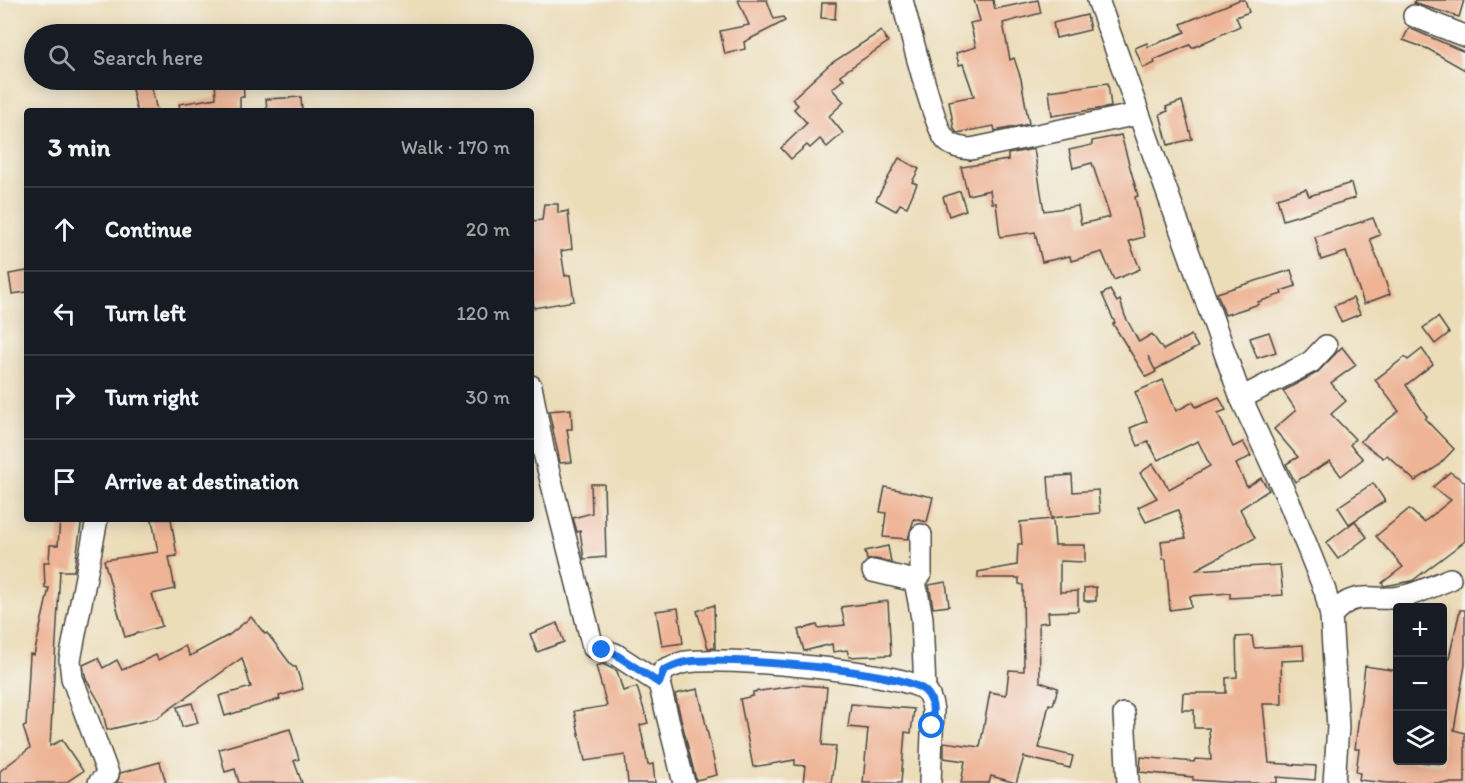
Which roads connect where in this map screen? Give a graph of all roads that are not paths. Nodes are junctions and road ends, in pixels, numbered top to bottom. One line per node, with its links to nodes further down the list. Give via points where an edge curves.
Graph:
1 (902, 0): 5 (street, via 935,117 943,139 955,147 971,149)
2 (1098, 0): 5 (street)
3 (1414, 16): 4 (street)
4 (1465, 36)
5 (1137, 114): 7 (street)
6 (1326, 346): 7 (street, via 1311,362)
7 (1241, 398): 14 (street, via 1290,504)
8 (534, 401): 15 (street, via 593,647 615,654)
9 (97, 522): 18 (street, via 70,660 72,678)
10 (921, 535): 13 (street, via 921,574)
11 (873, 571): 13 (street)
12 (1450, 579): 14 (street, via 1404,596 1363,596 1342,603)
13 (915, 581): 16 (street, via 922,618)
14 (1331, 616): 22 (street, via 1338,727)
15 (659, 683): 16 (street, via 664,670 685,662 754,663 880,675); 19 (street)
16 (925, 690): 20 (street, via 933,710)
17 (1124, 714): 21 (street)
18 (106, 780)
19 (684, 783)
20 (930, 783)
21 (1128, 783)
22 (1334, 783)

